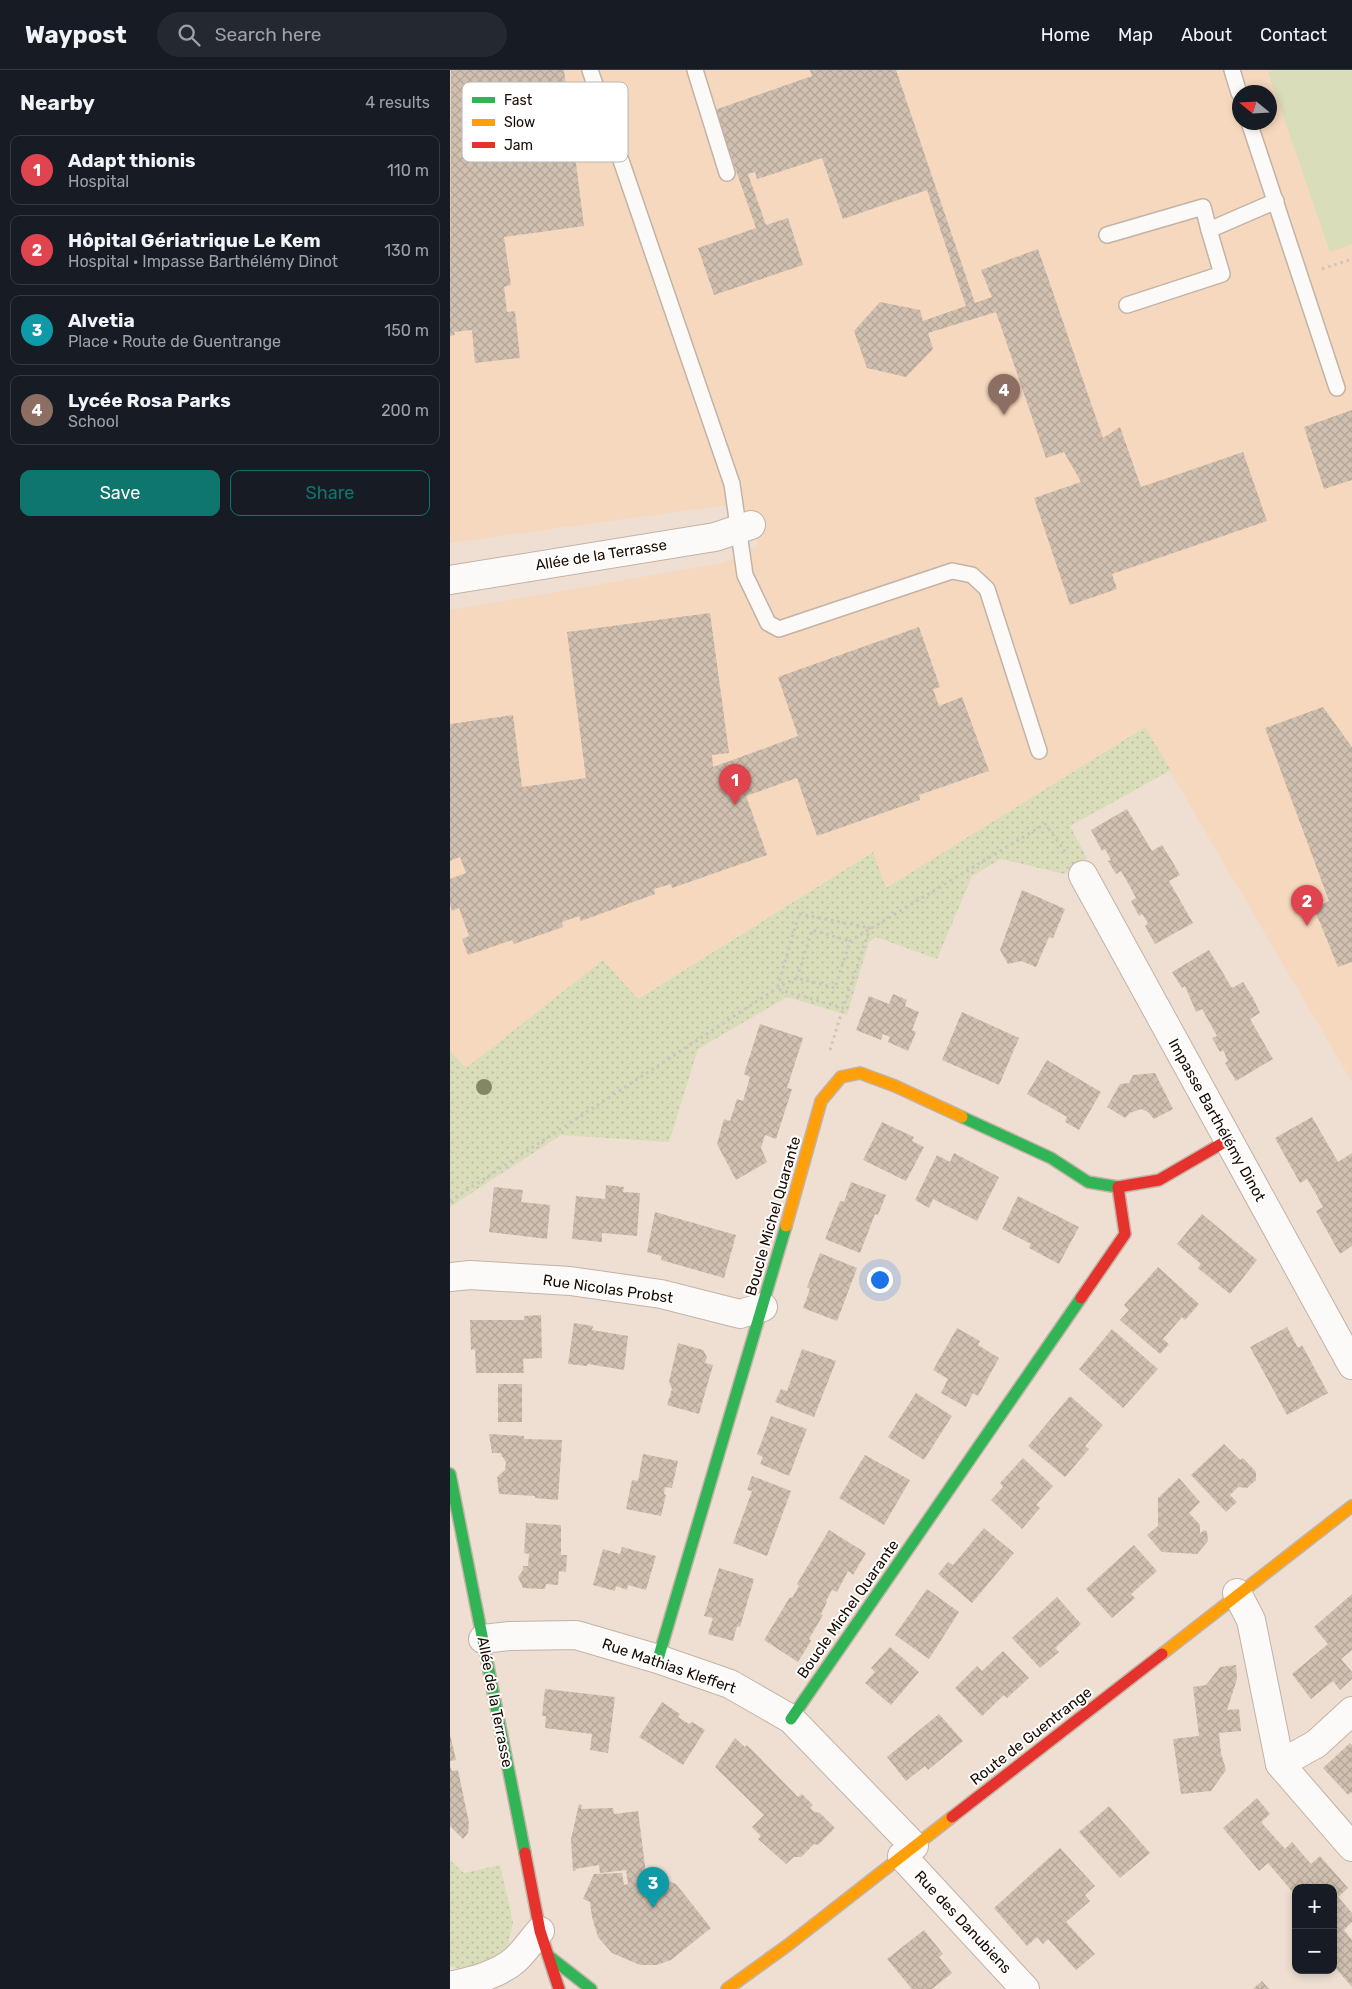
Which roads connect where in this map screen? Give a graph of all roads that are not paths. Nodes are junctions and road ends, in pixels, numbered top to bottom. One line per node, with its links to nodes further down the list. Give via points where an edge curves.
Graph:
1 (590, 70): 4 (lane)
2 (695, 70): 8 (lane)
3 (1232, 70): 5 (lane)
4 (594, 82)
5 (1237, 85)
6 (1253, 130): 9 (lane)
7 (622, 162): 14 (lane)
8 (727, 173)
9 (1276, 201): 10 (lane); 13 (lane)
10 (1209, 230): 11 (lane, via 1203,207); 12 (lane, via 1222,274)
11 (1107, 235)
12 (1127, 305)
13 (1337, 388)
14 (744, 527): 15 (street, Allée de la Terrasse, via 715,537); 16 (lane, via 745,575 768,623 780,629 952,571 972,575 988,589)
15 (450, 580)
16 (1039, 751)
17 (1082, 876): 18 (street, Impasse Barthélémy Dinot)
18 (1228, 1140): 19 (street, Boucle Michel Quarante, via 1159,1180); 22 (street, Impasse Barthélémy Dinot)
19 (1118, 1187): 21 (street, Boucle Michel Quarante, via 1088,1182 1051,1158 895,1086 860,1073 841,1077 821,1101); 29 (street, Boucle Michel Quarante, via 1125,1234)
20 (450, 1277): 21 (street, Rue Nicolas Probst, via 570,1280 661,1294 740,1314)
21 (763, 1306): 27 (street, Boucle Michel Quarante)
22 (1352, 1365)
23 (450, 1474): 26 (street, Allée de la Terrasse)
24 (1352, 1506): 25 (street, Route de Guentrange)
25 (1238, 1593): 30 (street, via 1251,1620); 32 (street, Route de Guentrange)
26 (483, 1640): 27 (street, Rue Mathias Kleffert, via 510,1636 576,1635); 33 (street, Allée de la Terrasse)
27 (658, 1659): 29 (street, Rue Mathias Kleffert, via 730,1684)
28 (1352, 1711): 30 (street, via 1316,1744)
29 (791, 1719): 32 (street, Rue Mathias Kleffert)
30 (1280, 1764): 31 (street)
31 (1352, 1847)
32 (908, 1851): 39 (street, Route de Guentrange); 40 (street, Rue des Danubiens)
33 (541, 1936): 34 (street, Allée de la Terrasse); 35 (street, Allée de la Terrasse); 36 (street, via 500,1970)
34 (550, 1957): 37 (street, Allée de la Terrasse); 38 (street)
35 (542, 1979)
36 (450, 1986)
37 (559, 1989)
38 (591, 1989)
39 (727, 1989)
40 (1025, 1989)

